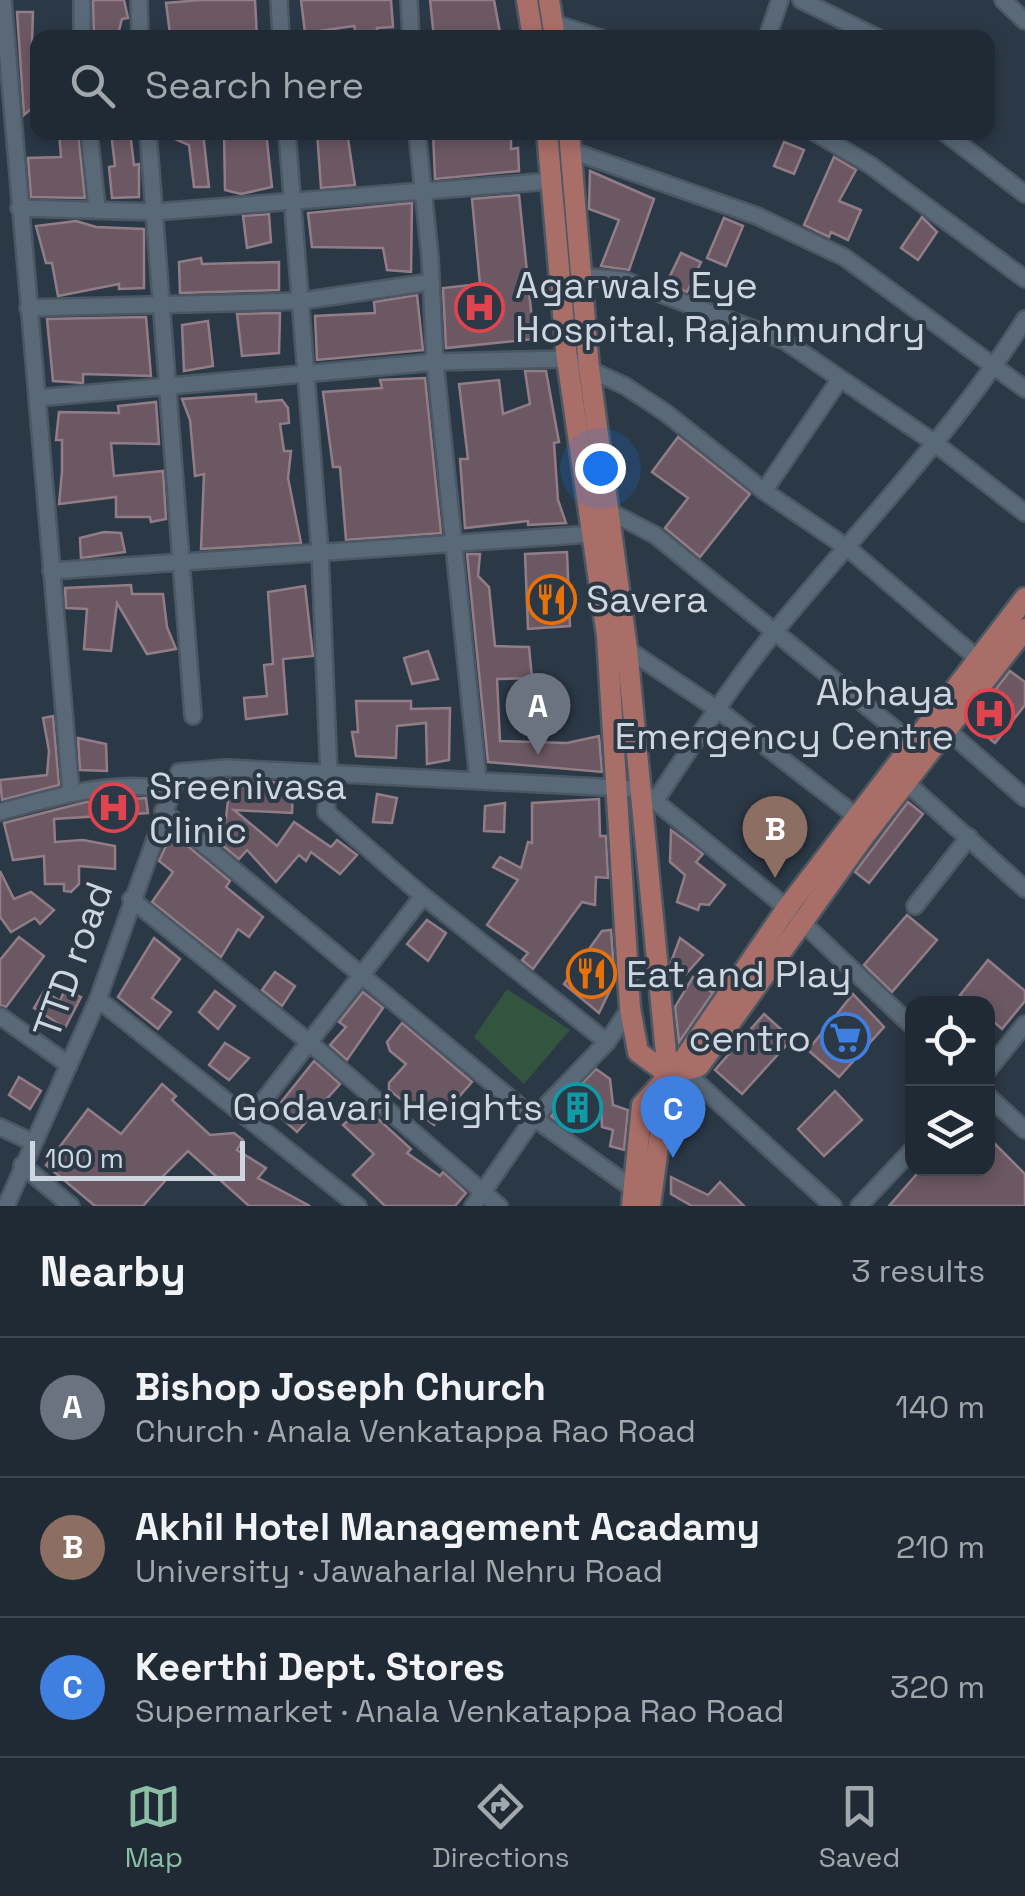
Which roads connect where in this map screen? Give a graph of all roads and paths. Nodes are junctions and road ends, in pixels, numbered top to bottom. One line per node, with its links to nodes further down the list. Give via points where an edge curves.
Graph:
1 (3, 0): 32 (street)
2 (82, 0): 12 (street)
3 (139, 0): 13 (street)
4 (279, 0): 14 (street)
5 (409, 0): 15 (street)
6 (526, 0): 16 (main road)
7 (549, 0): 17 (main road)
8 (780, 0): 18 (street)
9 (801, 0): 19 (street)
10 (1007, 1): 11 (street)
11 (1025, 21)
12 (82, 30)
13 (140, 30)
14 (281, 30)
15 (411, 30)
16 (531, 30)
17 (554, 30)
18 (769, 30)
19 (862, 30)
20 (90, 140): 33 (street)
21 (149, 140): 34 (street)
22 (288, 140): 31 (street)
23 (418, 140): 29 (street)
24 (548, 140): 28 (main road)
25 (828, 140): 36 (street)
26 (954, 140): 30 (street)
27 (570, 142): 35 (main road); 45 (street, via 844,257)
28 (552, 181): 29 (street); 42 (main road)
29 (421, 188): 31 (street); 37 (street)
30 (1025, 194)
31 (292, 198): 34 (street); 38 (street)
32 (19, 208): 33 (street); 40 (street)
33 (97, 208): 34 (street)
34 (154, 212): 39 (street)
35 (580, 276): 44 (main road); 47 (street, via 624,280 705,309 785,341)
36 (1025, 278)
37 (431, 282): 38 (street); 43 (street)
38 (300, 300): 39 (street); 46 (street)
39 (161, 306): 40 (street); 48 (street)
40 (28, 308): 50 (street)
41 (1025, 319): 45 (street)
42 (568, 358): 43 (street); 44 (street); 55 (main road)
43 (434, 362): 46 (street); 56 (street)
44 (588, 368): 52 (street, via 666,413); 53 (main road)
45 (994, 368): 49 (street); 51 (street)
46 (306, 375): 48 (street); 58 (street)
47 (840, 379): 51 (street); 52 (street)
48 (167, 383): 50 (street); 59 (street)
49 (1025, 389)
50 (36, 398): 60 (street)
51 (932, 440): 54 (street); 57 (street)
52 (764, 490): 57 (street)
53 (611, 512): 63 (street, via 655,535); 64 (main road)
54 (1025, 513)
55 (591, 534): 56 (street); 73 (main road, via 608,636)
56 (455, 546): 58 (street); 72 (street)
57 (848, 549): 63 (street); 65 (street)
58 (320, 553): 59 (street); 70 (street)
59 (183, 559): 60 (street); 67 (street)
60 (51, 571): 75 (street)
61 (1025, 598): 65 (main road)
62 (1025, 630): 68 (main road)
63 (772, 634): 66 (street); 69 (street)
64 (627, 649): 66 (street); 76 (main road)
65 (978, 660): 68 (main road)
66 (716, 709): 76 (street); 80 (street)
67 (193, 716)
68 (939, 722): 69 (main road); 71 (main road); 77 (street)
69 (912, 743): 71 (main road)
70 (329, 776): 72 (street); 74 (street, via 226,768 179,772); 83 (street, via 326,812)
71 (898, 776): 80 (main road); 81 (street); 86 (main road)
72 (478, 780): 73 (street)
73 (618, 788): 76 (street); 89 (main road)
74 (170, 789): 75 (street, via 128,783); 78 (street, TTD road)
75 (71, 793): 79 (street)
76 (649, 793): 86 (street); 97 (main road)
77 (1025, 798)
78 (163, 811): 84 (street, TTD road); 87 (street)
79 (0, 812)
80 (856, 816): 86 (main road)
81 (970, 837): 82 (street); 85 (street)
82 (1025, 889)
83 (423, 896): 87 (street); 93 (street)
84 (131, 899): 88 (street, TTD road); 94 (street)
85 (915, 906)
86 (794, 915): 91 (street); 97 (main road)
87 (363, 972): 94 (street); 100 (street)
88 (98, 999): 96 (street, TTD road); 99 (street)
89 (630, 1008): 93 (street); 97 (main road, via 638,1052)
90 (0, 1016): 96 (street)
91 (905, 1019)
92 (1025, 1024): 95 (street)
93 (607, 1042): 100 (street)
94 (310, 1043): 99 (street); 107 (street)
95 (995, 1061)
96 (69, 1065): 103 (street, TTD road)
97 (668, 1074): 106 (main road, via 642,1104); 112 (main road); 113 (street, via 694,1080)
98 (995, 1102): 102 (street)
99 (250, 1118): 110 (street)
100 (534, 1118): 106 (street); 107 (street)
101 (0, 1126): 103 (street)
102 (1025, 1130)
103 (32, 1142): 105 (street, TTD road)
104 (905, 1157): 114 (street)
105 (22, 1165): 108 (street, TTD road); 109 (street)
106 (632, 1197)
107 (479, 1200): 111 (street)
108 (6, 1206)
109 (71, 1206)
110 (358, 1206)
111 (499, 1206)
112 (650, 1206)
113 (832, 1206)
114 (859, 1206)

